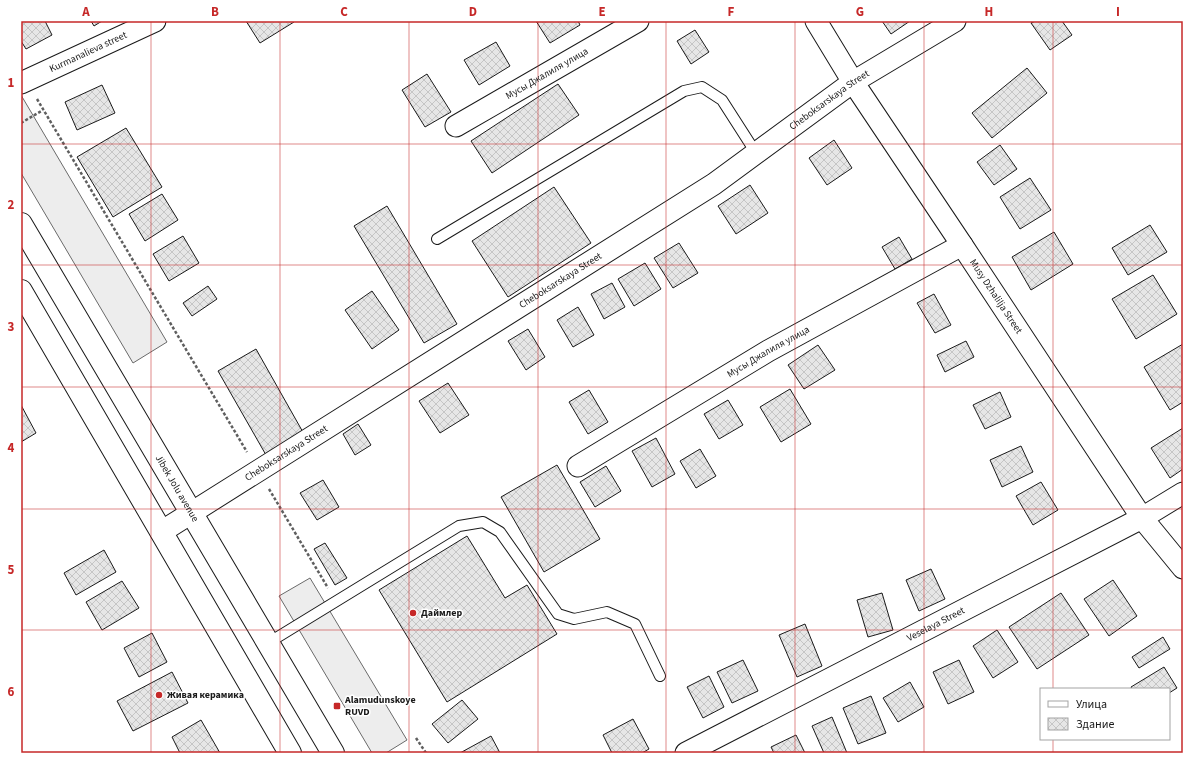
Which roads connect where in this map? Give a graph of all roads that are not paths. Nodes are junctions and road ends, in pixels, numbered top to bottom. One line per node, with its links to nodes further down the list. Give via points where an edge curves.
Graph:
1 (155, 21): 5 (street, Kurmanalieva street)
2 (638, 21): 7 (street, Мусы Джалиля улица)
3 (816, 21): 6 (street, Musy Dzhalilja Street)
4 (955, 21): 6 (street, Cheboksarskaya Street)
5 (24, 82)
6 (853, 82): 8 (street, Cheboksarskaya Street); 11 (street, Musy Dzhalilja Street)
7 (456, 126)
8 (756, 153): 10 (lane, via 722,100 702,87 684,91); 15 (street, Cheboksarskaya Street, via 714,184)
9 (21, 224): 15 (main road, Jibek Jolu avenue)
10 (437, 239)
11 (962, 244): 13 (street, Мусы Джалиля улица, via 768,351); 16 (street, Musy Dzhalilja Street)
12 (21, 291): 17 (main road)
13 (578, 466)
14 (1183, 492): 16 (street, Veselaya Street)
15 (192, 514): 17 (street, Cheboksarskaya Street); 19 (main road, Jibek Jolu avenue)
16 (1142, 518): 18 (street, Musy Dzhalilja Street); 23 (street, Veselaya Street)
17 (161, 532): 21 (main road)
18 (1183, 568)
19 (268, 643): 20 (lane, via 459,526 483,522 500,532 558,614 574,619 607,612 635,624); 22 (main road, Jibek Jolu avenue)
20 (660, 676)
21 (290, 753)
22 (333, 753)
23 (686, 753)

